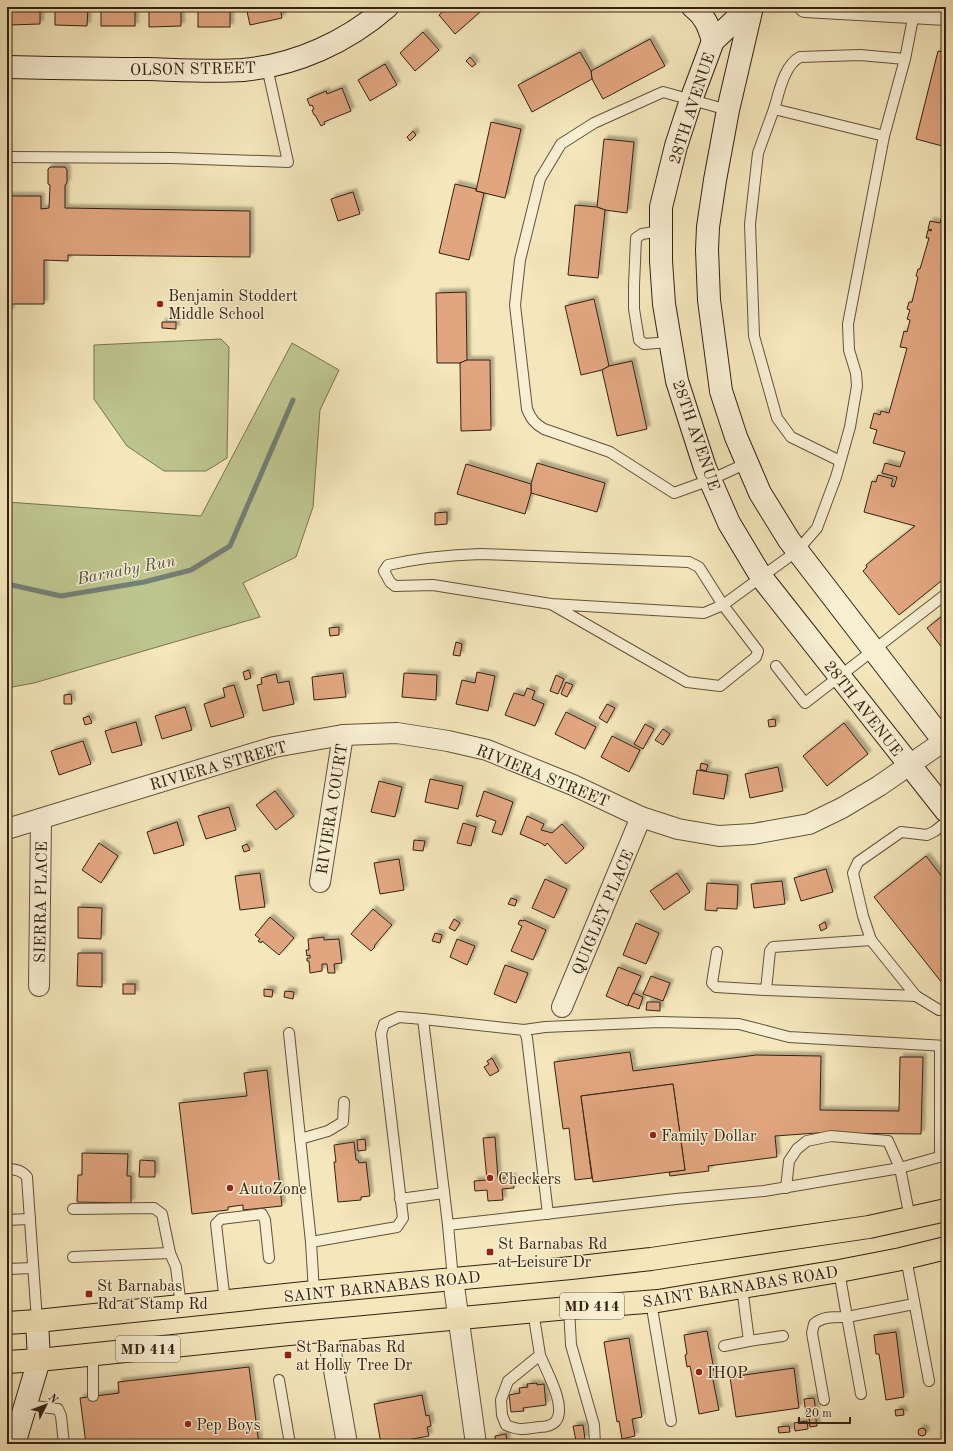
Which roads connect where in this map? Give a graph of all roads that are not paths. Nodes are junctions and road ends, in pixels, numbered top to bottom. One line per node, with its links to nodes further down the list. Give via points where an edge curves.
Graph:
1 (387, 7): 11 (street, OLSON STREET, via 371,22 315,52 290,62)
2 (693, 7): 8 (street, via 703,16)
3 (749, 7): 8 (street, 28TH AVENUE)
4 (752, 7): 14 (street, 28TH AVENUE)
5 (805, 7): 6 (street)
6 (914, 13): 7 (street); 9 (lane)
7 (946, 15)
8 (713, 41): 12 (street, 28TH AVENUE)
9 (904, 59): 13 (lane, via 860,55 800,57 794,60 787,70); 15 (lane)
10 (7, 67): 11 (street, OLSON STREET, via 207,70)
11 (267, 67): 16 (lane, via 288,162)
12 (691, 100): 14 (lane); 17 (street, 28TH AVENUE, via 676,146 661,207); 21 (lane, via 663,92 594,123 562,144 540,179 520,260 515,305 527,409 536,424 610,452 674,493)
13 (774, 109): 15 (lane); 19 (lane, via 758,153 750,224 754,336 777,418 791,437)
14 (728, 110): 20 (street, 28TH AVENUE, via 708,227 708,300 721,391)
15 (884, 136): 19 (lane, via 848,324 849,350 858,386)
16 (7, 157)
17 (661, 231): 18 (street, 28TH AVENUE, via 664,304); 18 (lane, via 642,234 636,238 634,309 639,340 644,344)
18 (671, 342): 21 (street, 28TH AVENUE, via 677,381)
19 (840, 461): 22 (lane, via 817,528)
20 (747, 463): 21 (lane); 22 (street, 28TH AVENUE, via 760,493)
21 (710, 480): 23 (street, 28TH AVENUE, via 729,523)
22 (797, 551): 23 (lane); 27 (street, 28TH AVENUE)
23 (762, 578): 26 (lane); 29 (street, 28TH AVENUE)
24 (946, 594): 27 (lane)
25 (551, 604): 26 (lane, via 704,613); 26 (lane, via 687,682 720,686 756,657 758,651); 26 (lane, via 433,585 395,586 384,571 388,565 410,560 481,554 689,562 699,567)
26 (723, 606)
27 (873, 651): 29 (lane); 31 (street, 28TH AVENUE)
28 (776, 666): 29 (lane, via 805,703)
29 (839, 677): 32 (street, 28TH AVENUE)
30 (343, 735): 34 (street, RIVIERA STREET, via 397,734 448,741 487,750 573,785); 35 (street, RIVIERA STREET, via 274,747); 38 (street, RIVIERA COURT)
31 (945, 743): 32 (street, RIVIERA STREET)
32 (909, 765): 33 (street, 28TH AVENUE); 34 (street, RIVIERA STREET, via 873,790 809,824 753,834 719,836 678,829)
33 (946, 811)
34 (641, 817): 44 (street, QUIGLEY PLACE)
35 (41, 819): 37 (street, RIVIERA STREET); 41 (street, SIERRA PLACE)
36 (946, 822): 39 (lane, via 935,832 927,835 901,832 858,862 853,873)
37 (7, 829)
38 (320, 882)
39 (871, 940): 42 (lane, via 773,947 770,951); 43 (lane)
40 (717, 952): 42 (lane, via 712,983 716,987)
41 (39, 986)
42 (766, 990): 43 (lane)
43 (916, 996): 45 (lane, via 939,1010)
44 (562, 1007)
45 (946, 1010)
46 (423, 1019): 47 (lane); 57 (lane); 58 (lane, via 399,1017 384,1024 381,1034)
47 (524, 1030): 49 (lane, via 659,1022 739,1024 788,1037); 61 (lane)
48 (289, 1033): 52 (lane)
49 (943, 1046): 51 (lane)
50 (344, 1102): 52 (lane, via 343,1122 328,1131)
51 (943, 1102): 53 (lane)
52 (300, 1139): 66 (lane)
53 (943, 1156): 54 (lane)
54 (900, 1168): 56 (lane); 56 (lane, via 888,1141 831,1136 807,1141 797,1149 789,1161); 62 (lane)
55 (7, 1169): 64 (lane, via 23,1172 27,1177)
56 (786, 1188): 61 (lane)
57 (444, 1193): 58 (lane); 65 (lane)
58 (400, 1199): 66 (lane, via 403,1218 397,1227)
59 (73, 1209): 68 (lane, via 154,1208 162,1214)
60 (946, 1210): 62 (main road, SAINT BARNABAS ROAD / MD 414)
61 (548, 1214): 65 (lane)
62 (910, 1218): 75 (main road, SAINT BARNABAS ROAD / MD 414, via 869,1228 651,1259)
63 (7, 1220): 64 (lane)
64 (30, 1220): 72 (lane)
65 (448, 1225): 75 (lane)
66 (311, 1242): 77 (lane)
67 (946, 1248): 71 (main road, SAINT BARNABAS ROAD / MD 414)
68 (170, 1253): 69 (lane); 81 (lane, via 176,1267)
69 (73, 1257)
70 (269, 1258): 78 (lane, via 265,1220 262,1214 221,1219 216,1224)
71 (906, 1258): 74 (main road, SAINT BARNABAS ROAD / MD 414); 80 (lane)
72 (34, 1268): 73 (lane); 86 (lane)
73 (7, 1269)
74 (839, 1271): 76 (main road, SAINT BARNABAS ROAD / MD 414); 84 (lane)
75 (452, 1279): 77 (main road, SAINT BARNABAS ROAD / MD 414); 85 (street)
76 (742, 1287): 79 (main road, SAINT BARNABAS ROAD / MD 414); 90 (lane)
77 (314, 1292): 78 (main road, SAINT BARNABAS ROAD / MD 414)
78 (224, 1302): 81 (main road, SAINT BARNABAS ROAD / MD 414)
79 (651, 1302): 82 (main road, SAINT BARNABAS ROAD / MD 414); 102 (lane)
80 (914, 1304): 84 (lane); 97 (lane)
81 (181, 1306): 86 (main road, SAINT BARNABAS ROAD / MD 414)
82 (569, 1308): 83 (main road, SAINT BARNABAS ROAD / MD 414); 108 (lane, via 571,1345 594,1425)
83 (533, 1311): 85 (main road, SAINT BARNABAS ROAD / MD 414); 93 (lane)
84 (847, 1317): 98 (lane); 100 (lane, via 831,1317 814,1324 812,1333)
85 (458, 1318): 88 (main road, SAINT BARNABAS ROAD / MD 414); 107 (street)
86 (37, 1321): 87 (main road, SAINT BARNABAS ROAD / MD 414); 94 (street)
87 (7, 1323)
88 (327, 1330): 92 (main road, SAINT BARNABAS ROAD / MD 414); 106 (street)
89 (783, 1336): 90 (lane)
90 (749, 1341): 91 (lane)
91 (724, 1346)
92 (93, 1355): 94 (main road, SAINT BARNABAS ROAD / MD 414); 99 (lane)
93 (540, 1355): 93 (lane, via 508,1381 501,1400 506,1425 517,1430 548,1426 555,1422 559,1414 559,1402)
94 (39, 1360): 95 (main road, SAINT BARNABAS ROAD / MD 414); 101 (street)
95 (7, 1362)
96 (279, 1380): 105 (lane)
97 (928, 1381)
98 (861, 1394)
99 (93, 1396)
100 (824, 1400)
101 (26, 1405): 103 (street); 104 (lane, via 58,1409)
102 (671, 1421)
103 (12, 1437)
104 (64, 1444)
105 (290, 1444)
106 (347, 1444)
107 (476, 1444)
108 (595, 1444)

